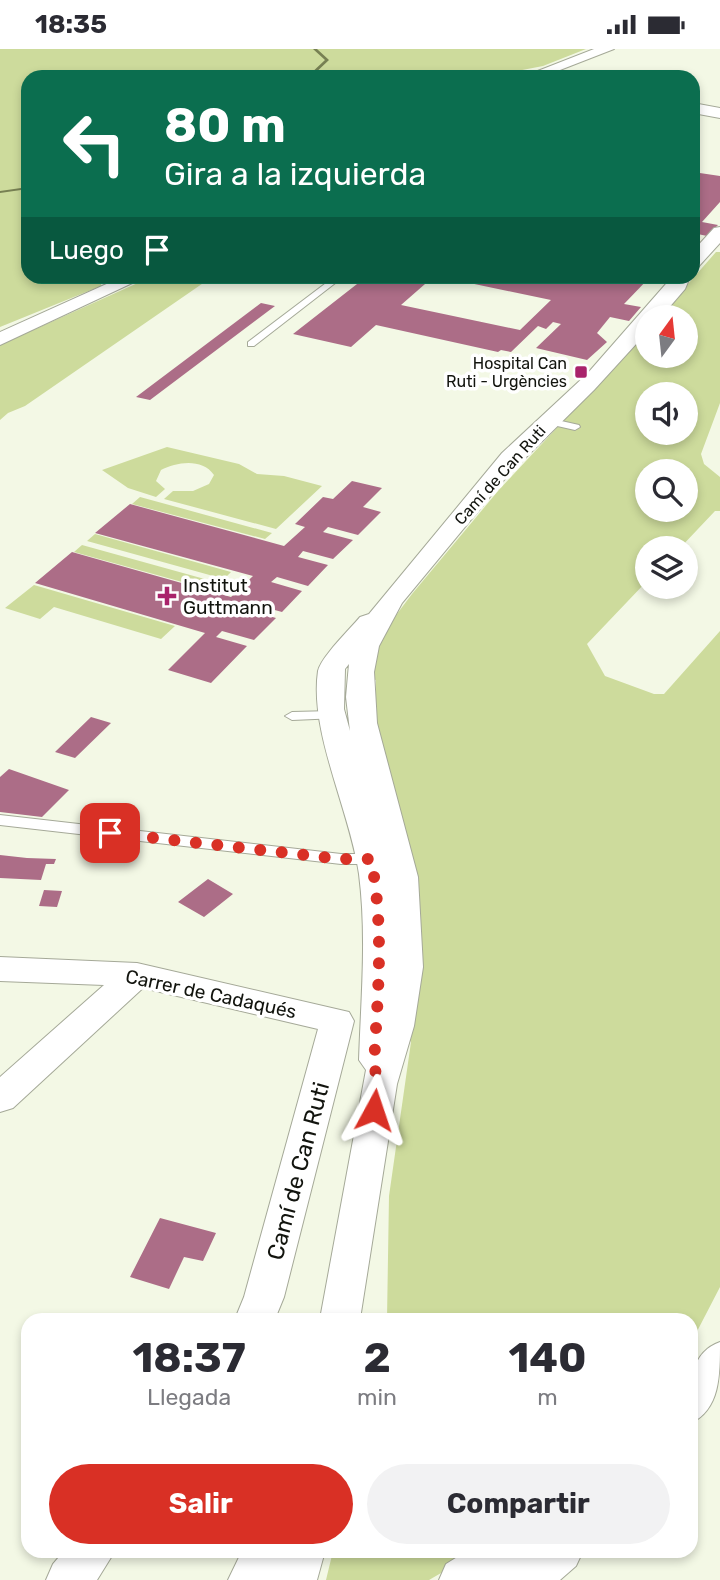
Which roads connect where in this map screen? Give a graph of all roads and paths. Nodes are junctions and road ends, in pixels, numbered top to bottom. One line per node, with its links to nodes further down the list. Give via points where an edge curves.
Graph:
1 (607, 49): 2 (street)
2 (557, 70)
3 (700, 97): 4 (street)
4 (720, 100)
5 (700, 109): 6 (street)
6 (720, 113)
7 (720, 232): 8 (street)
8 (700, 254)
9 (121, 284): 14 (street)
10 (330, 284): 15 (lane)
11 (678, 284): 12 (street, Camí de Can Ruti)
12 (660, 305)
13 (635, 333): 16 (street, Camí de Can Ruti)
14 (0, 339)
15 (251, 345)
16 (548, 421): 17 (lane); 18 (street, Camí de Can Ruti, via 510,459)
17 (575, 427)
18 (387, 606): 19 (street, Camí de Can Ruti, via 366,645); 20 (street, Camí de Can Ruti, via 360,629 332,668)
19 (363, 663): 20 (street, Camí de Can Ruti, via 352,671 345,704); 22 (street, Camí de Can Ruti, via 359,704)
20 (333, 715): 21 (lane); 22 (street, Camí de Can Ruti, via 345,722 367,786); 24 (street, Camí de Can Ruti)
21 (292, 716)
22 (383, 796): 25 (street, Camí de Can Ruti, via 397,847 410,931)
23 (0, 820): 24 (lane)
24 (371, 859): 25 (street, Camí de Can Ruti, via 389,885 396,921); 29 (street, Camí de Can Ruti, via 380,939 375,1048)
25 (408, 948): 29 (street, Camí de Can Ruti, via 393,1049)
26 (0, 969): 27 (street, Carrer de Cadaqués)
27 (138, 975): 28 (street, Carrer de Cadaqués); 30 (street)
28 (337, 1021): 31 (street, Camí de Can Ruti)
29 (379, 1084): 32 (street, Camí de Can Ruti)
30 (0, 1098)
31 (257, 1313)
32 (341, 1313)
33 (720, 1360): 34 (street)
34 (698, 1395)
35 (86, 1558): 40 (street)
36 (262, 1558): 41 (street)
37 (300, 1558): 42 (street)
38 (495, 1558): 43 (street)
39 (552, 1558): 44 (street)
40 (69, 1580)
41 (251, 1580)
42 (294, 1580)
43 (462, 1580)
44 (525, 1580)

